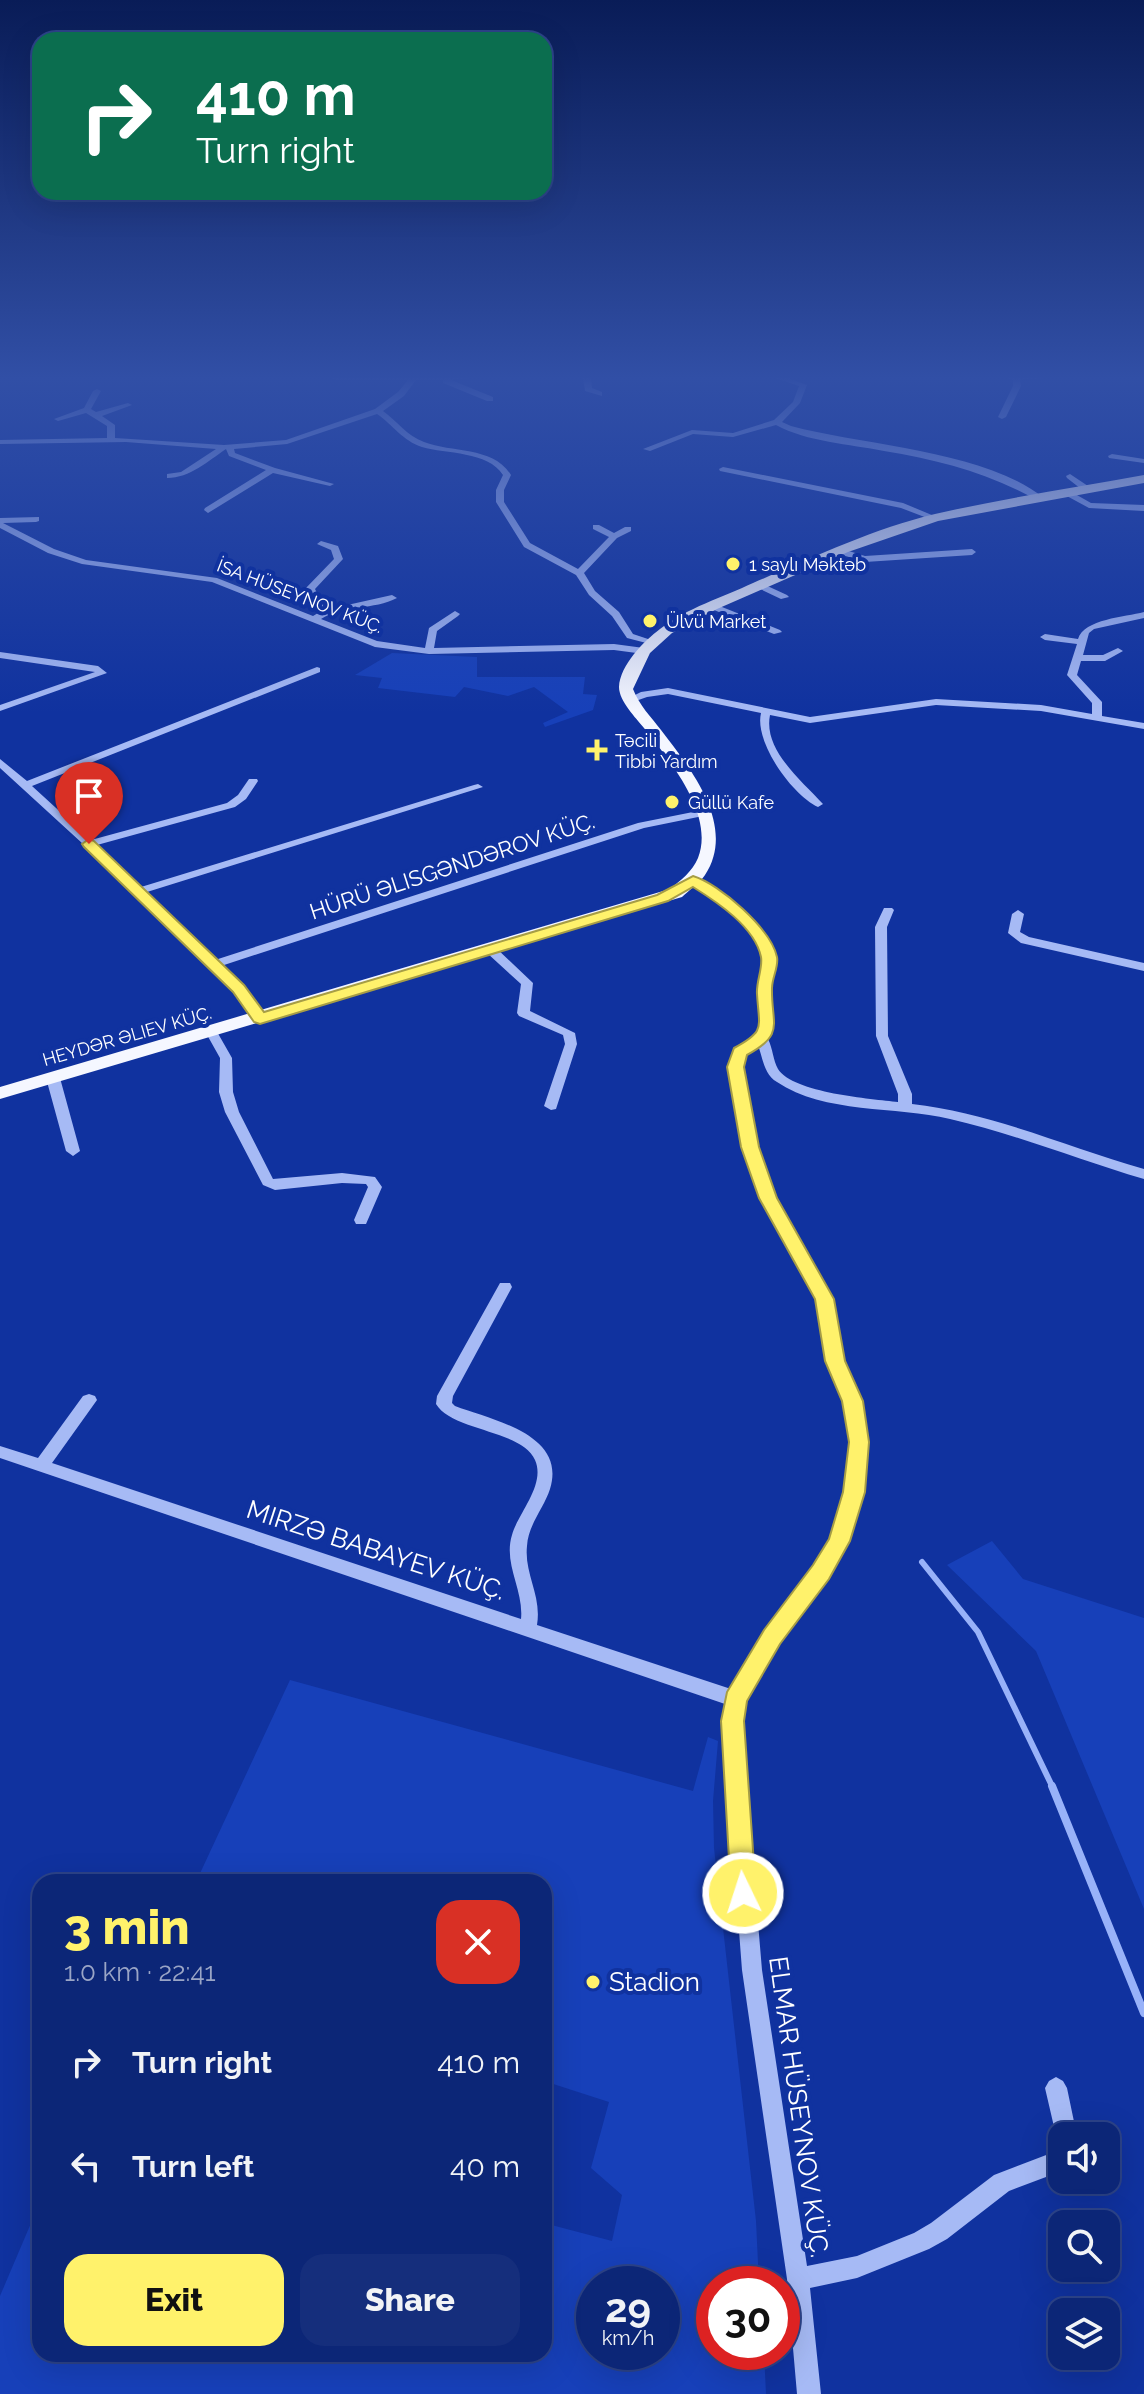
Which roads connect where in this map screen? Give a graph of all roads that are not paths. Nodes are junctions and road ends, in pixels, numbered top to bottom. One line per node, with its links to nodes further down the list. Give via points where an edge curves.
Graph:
1 (240, 490): 9 (street)
2 (500, 490): 19 (street, via 500,502 527,545)
3 (824, 490): 10 (street)
4 (1026, 490): 7 (street)
5 (1088, 490): 6 (main road)
6 (1068, 493): 7 (main road); 8 (street, via 1089,505)
7 (1040, 498): 10 (main road)
8 (1144, 508)
9 (208, 510)
10 (935, 518): 17 (main road)
11 (36, 519): 12 (street)
12 (0, 523): 26 (street, İSA HÜSEYNOV KÜÇ., via 72,558 204,576)
13 (596, 527): 15 (street)
14 (628, 529): 15 (street)
15 (614, 536): 19 (street)
16 (321, 544): 26 (street, via 335,548 339,559 310,589)
17 (839, 551): 18 (street, via 865,559); 20 (main road)
18 (972, 552)
19 (579, 573): 30 (street, via 630,636)
20 (759, 585): 21 (street); 23 (main road)
21 (784, 597)
22 (392, 598): 26 (street, via 345,604)
23 (712, 606): 27 (street); 30 (main road, via 674,625)
24 (455, 614): 31 (street, via 432,630)
25 (1144, 615): 29 (street, via 1091,627)
26 (319, 616): 31 (street, İSA HÜSEYNOV KÜÇ., via 362,641)
27 (777, 632)
28 (1045, 637): 29 (street)
29 (1081, 642): 34 (street)
30 (648, 647): 31 (street, İSA HÜSEYNOV KÜÇ.); 36 (main road, via 626,684)
31 (429, 651)
32 (1118, 651): 34 (street, via 1105,658)
33 (0, 655): 37 (street, via 102,673)
34 (1077, 658): 39 (street, via 1072,675 1097,702)
35 (317, 670): 43 (street)
36 (630, 700): 38 (street, via 668,691); 46 (main road, via 680,766)
37 (0, 708)
38 (766, 712): 39 (street, via 828,719 936,702); 45 (street, via 763,721 771,747)
39 (1097, 716): 40 (street)
40 (1144, 726)
41 (0, 762): 43 (street)
42 (253, 781): 47 (street, via 231,805)
43 (25, 785): 47 (street)
44 (478, 787): 49 (street)
45 (818, 804)
46 (703, 813): 48 (main road, via 709,853); 53 (street, HÜRÜ ƏLISGƏNDƏROV KÜÇ., via 642,825)
47 (89, 844): 49 (street)
48 (693, 881): 52 (main road, HEYDƏR ƏLIEV KÜÇ., via 663,898); 57 (street, via 725,901 766,948 768,1028)
49 (140, 891): 53 (street)
50 (888, 910): 61 (street, via 881,927 882,1036)
51 (1018, 914): 54 (street, via 1018,937)
52 (491, 950): 55 (main road, HEYDƏR ƏLIEV KÜÇ.); 60 (street, via 527,983 523,1013 569,1033 571,1044)
53 (214, 964): 55 (street)
54 (1144, 967)
55 (260, 1019): 56 (main road, HEYDƏR ƏLIEV KÜÇ.)
56 (212, 1033): 58 (main road, HEYDƏR ƏLIEV KÜÇ.); 64 (street, via 226,1058 232,1112 268,1182 370,1180 375,1187)
57 (762, 1040): 61 (street, via 771,1071 782,1080 834,1100); 70 (street, ELMAR HÜSEYNOV KÜÇ., via 736,1057 750,1147 768,1198 824,1299 835,1361 853,1401 859,1442 854,1492 839,1541)
58 (53, 1078): 59 (main road, HEYDƏR ƏLIEV KÜÇ.); 62 (street)
59 (0, 1093)
60 (551, 1106)
61 (905, 1106): 63 (street, via 998,1126)
62 (73, 1151)
63 (1144, 1174)
64 (361, 1220)
65 (505, 1287): 69 (street, via 444,1404 522,1440 544,1459 540,1492 517,1547 533,1608)
66 (89, 1400): 68 (street)
67 (0, 1452): 68 (street, MIRZƏ BABAYEV KÜÇ.)
68 (41, 1466): 69 (street, MIRZƏ BABAYEV KÜÇ.)
69 (528, 1628): 70 (street, MIRZƏ BABAYEV KÜÇ.)
70 (735, 1699): 74 (street, ELMAR HÜSEYNOV KÜÇ., via 732,1721 748,1939)
71 (1056, 2088): 72 (street)
72 (1063, 2122)
73 (1048, 2165): 75 (street, via 1002,2183 921,2241 857,2267)
74 (796, 2266)
75 (800, 2279)
76 (800, 2300): 77 (street, ELMAR HÜSEYNOV KÜÇ.)
77 (809, 2394)

